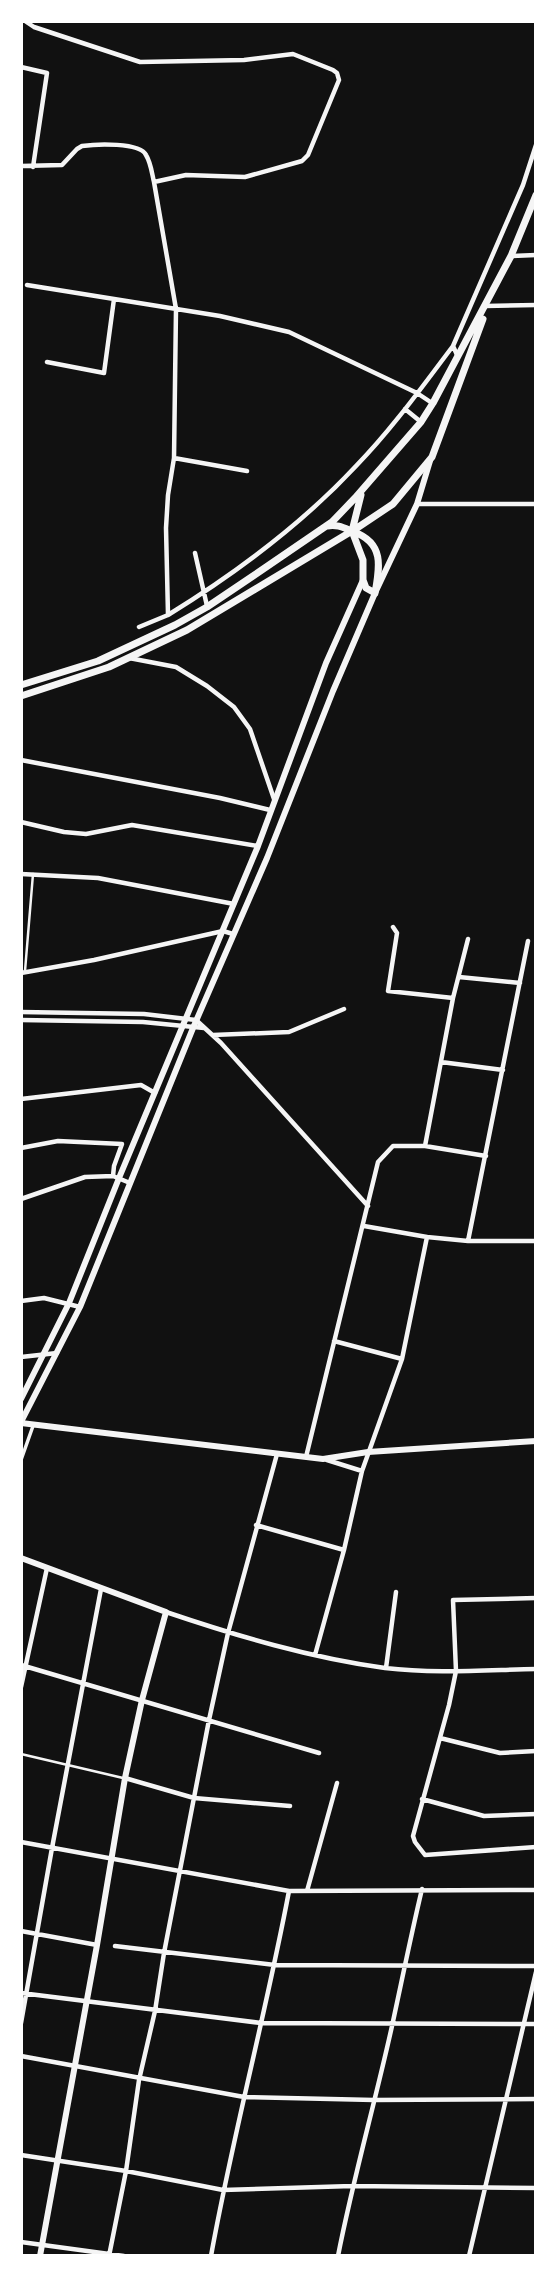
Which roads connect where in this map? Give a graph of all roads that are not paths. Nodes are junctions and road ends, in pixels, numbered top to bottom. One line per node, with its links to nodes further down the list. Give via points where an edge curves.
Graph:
1 (25, 21): 6 (street, via 141,61 244,60 293,54 337,73 339,80 302,161 245,177 186,175)
2 (21, 67): 5 (street, via 47,73)
3 (536, 145): 15 (street)
4 (21, 166): 5 (street)
5 (33, 167): 6 (street, via 62,166 82,146 130,146 146,155)
6 (154, 182): 14 (street)
7 (536, 195): 9 (main road)
8 (536, 255): 9 (street)
9 (511, 256): 12 (main road)
10 (27, 285): 11 (street)
11 (114, 299): 14 (street); 17 (street, via 104,373)
12 (488, 303): 13 (street); 16 (main road); 23 (main road)
13 (536, 305)
14 (176, 309): 18 (street, via 289,332); 22 (street)
15 (453, 346): 16 (street); 18 (street)
16 (459, 358): 19 (main road)
17 (47, 362)
18 (417, 393): 19 (street); 20 (street)
19 (433, 403): 21 (main road)
20 (405, 409): 21 (street); 32 (street, via 355,468 308,512)
21 (421, 422): 25 (main road)
22 (174, 457): 24 (street); 35 (street, via 167,495)
23 (432, 457): 27 (main road); 29 (main road, via 393,504)
24 (247, 471)
25 (364, 488): 28 (main road); 29 (main road)
26 (536, 504): 27 (street)
27 (418, 505): 33 (main road)
28 (324, 527): 29 (main road); 34 (main road)
29 (352, 531): 31 (main road, via 363,560); 33 (main road, via 369,539 374,547 379,566); 36 (main road)
30 (195, 553): 32 (street)
31 (363, 580): 33 (main road); 42 (main road)
32 (204, 593): 34 (street); 35 (street)
33 (375, 593): 51 (main road)
34 (207, 607): 36 (street); 39 (main road, via 98,661)
35 (168, 615): 37 (street)
36 (213, 616): 38 (main road)
37 (139, 626)
38 (128, 658): 40 (main road); 42 (street, via 176,667 234,707 250,729)
39 (21, 685)
40 (21, 696)
41 (21, 760): 43 (street)
42 (274, 799): 43 (main road)
43 (270, 810): 45 (main road)
44 (21, 822): 45 (street, via 86,834 132,825)
45 (258, 846): 48 (main road)
46 (21, 874): 47 (street)
47 (33, 874): 48 (street, via 98,878); 54 (lane)
48 (234, 904): 50 (main road)
49 (393, 927): 57 (street, via 397,933 388,991)
50 (223, 931): 51 (street); 54 (street); 62 (main road)
51 (234, 935): 63 (main road)
52 (468, 939): 55 (street)
53 (528, 941): 56 (street)
54 (23, 973)
55 (458, 977): 56 (street); 57 (street)
56 (520, 983): 66 (street)
57 (453, 998): 65 (street)
58 (344, 1009): 64 (street, via 289,1032)
59 (24, 1011): 60 (street); 62 (street, via 144,1014)
60 (27, 1019): 61 (street); 62 (street)
61 (21, 1020)
62 (185, 1022): 63 (street); 67 (main road)
63 (194, 1024): 64 (street); 73 (main road)
64 (213, 1035): 75 (street)
65 (441, 1062): 66 (street); 69 (street)
66 (503, 1070): 71 (street)
67 (155, 1093): 68 (street, via 141,1085); 72 (main road)
68 (21, 1099)
69 (425, 1146): 71 (street); 75 (street, via 393,1146 378,1162)
70 (21, 1148): 72 (street, via 58,1141 122,1144 114,1166)
71 (485, 1156): 78 (street)
72 (116, 1177): 73 (street); 74 (street, via 85,1177); 81 (main road)
73 (130, 1183): 82 (main road)
74 (21, 1199)
75 (368, 1206): 76 (street)
76 (364, 1226): 77 (street); 83 (street)
77 (428, 1237): 78 (street); 87 (street)
78 (468, 1241): 79 (street)
79 (536, 1241)
80 (21, 1301): 81 (street, via 44,1298)
81 (69, 1303): 82 (street); 85 (main road)
82 (80, 1307): 84 (main road)
83 (334, 1341): 87 (street); 94 (street)
84 (57, 1353): 85 (street); 89 (main road)
85 (45, 1354): 86 (street); 88 (main road)
86 (21, 1357)
87 (402, 1359): 92 (street)
88 (21, 1399)
89 (21, 1422): 90 (main road)
90 (33, 1425): 93 (main road); 96 (street)
91 (536, 1441): 92 (main road)
92 (368, 1452): 95 (main road); 97 (street)
93 (277, 1453): 94 (main road); 98 (street)
94 (306, 1457): 95 (main road)
95 (323, 1459): 97 (street)
96 (21, 1460)
97 (362, 1471): 99 (street)
98 (256, 1525): 99 (street); 106 (street)
99 (344, 1550): 107 (street)
100 (21, 1558): 101 (main road)
101 (47, 1568): 102 (main road); 108 (street)
102 (102, 1589): 105 (main road); 112 (street)
103 (396, 1592): 109 (street)
104 (536, 1598): 111 (street, via 453,1600)
105 (166, 1612): 106 (street); 114 (main road)
106 (228, 1633): 107 (street); 115 (street)
107 (315, 1655): 109 (street)
108 (23, 1666): 112 (street); 113 (street)
109 (386, 1668): 111 (street)
110 (536, 1669): 111 (street)
111 (456, 1671): 116 (street)
112 (84, 1683): 114 (street); 120 (street)
113 (21, 1687)
114 (142, 1700): 115 (street); 121 (main road)
115 (209, 1720): 118 (street); 123 (street)
116 (440, 1738): 117 (street, via 500,1753); 124 (street)
117 (536, 1751)
118 (319, 1753)
119 (21, 1754): 120 (lane)
120 (68, 1765): 121 (lane); 129 (street)
121 (125, 1778): 123 (street); 130 (main road)
122 (337, 1783): 134 (street)
123 (194, 1798): 125 (street); 131 (street)
124 (422, 1799): 126 (street, via 484,1816); 128 (street, via 413,1836 425,1855)
125 (290, 1806)
126 (536, 1814)
127 (21, 1842): 129 (street)
128 (536, 1847)
129 (51, 1848): 130 (street); 137 (street)
130 (112, 1859): 131 (street); 138 (main road)
131 (181, 1873): 133 (street); 140 (street)
132 (422, 1889): 134 (street); 135 (street); 142 (street)
133 (289, 1891): 134 (street); 141 (street)
134 (307, 1891)
135 (536, 1891)
136 (21, 1931): 137 (street)
137 (37, 1934): 138 (street); 144 (street)
138 (97, 1945): 145 (main road)
139 (115, 1946): 140 (street)
140 (164, 1953): 141 (street); 146 (street)
141 (275, 1965): 142 (street); 148 (street)
142 (403, 1967): 143 (street); 149 (street)
143 (536, 1969): 150 (street)
144 (24, 1993): 145 (street); 147 (street)
145 (86, 2001): 146 (street); 153 (main road)
146 (155, 2011): 148 (street); 154 (street)
147 (21, 2023)
148 (261, 2024): 149 (street); 155 (street)
149 (393, 2024): 150 (street); 158 (street)
150 (524, 2024): 151 (street); 156 (street)
151 (536, 2024)
152 (21, 2056): 153 (street)
153 (75, 2067): 154 (street); 160 (main road)
154 (139, 2080): 155 (street); 161 (street)
155 (244, 2098): 158 (street); 165 (street)
156 (506, 2099): 157 (street); 158 (street); 163 (street)
157 (536, 2099)
158 (374, 2100): 162 (street)
159 (21, 2155): 160 (street)
160 (56, 2160): 161 (street); 167 (main road)
161 (125, 2171): 165 (street); 168 (street)
162 (352, 2186): 163 (street); 165 (street); 172 (street)
163 (484, 2187): 164 (street); 173 (street)
164 (536, 2188)
165 (223, 2190): 171 (street)
166 (21, 2242): 167 (street)
167 (42, 2245): 168 (street); 169 (main road)
168 (109, 2255): 170 (street)
169 (40, 2256)
170 (124, 2256)
171 (211, 2256)
172 (338, 2256)
173 (468, 2256)

